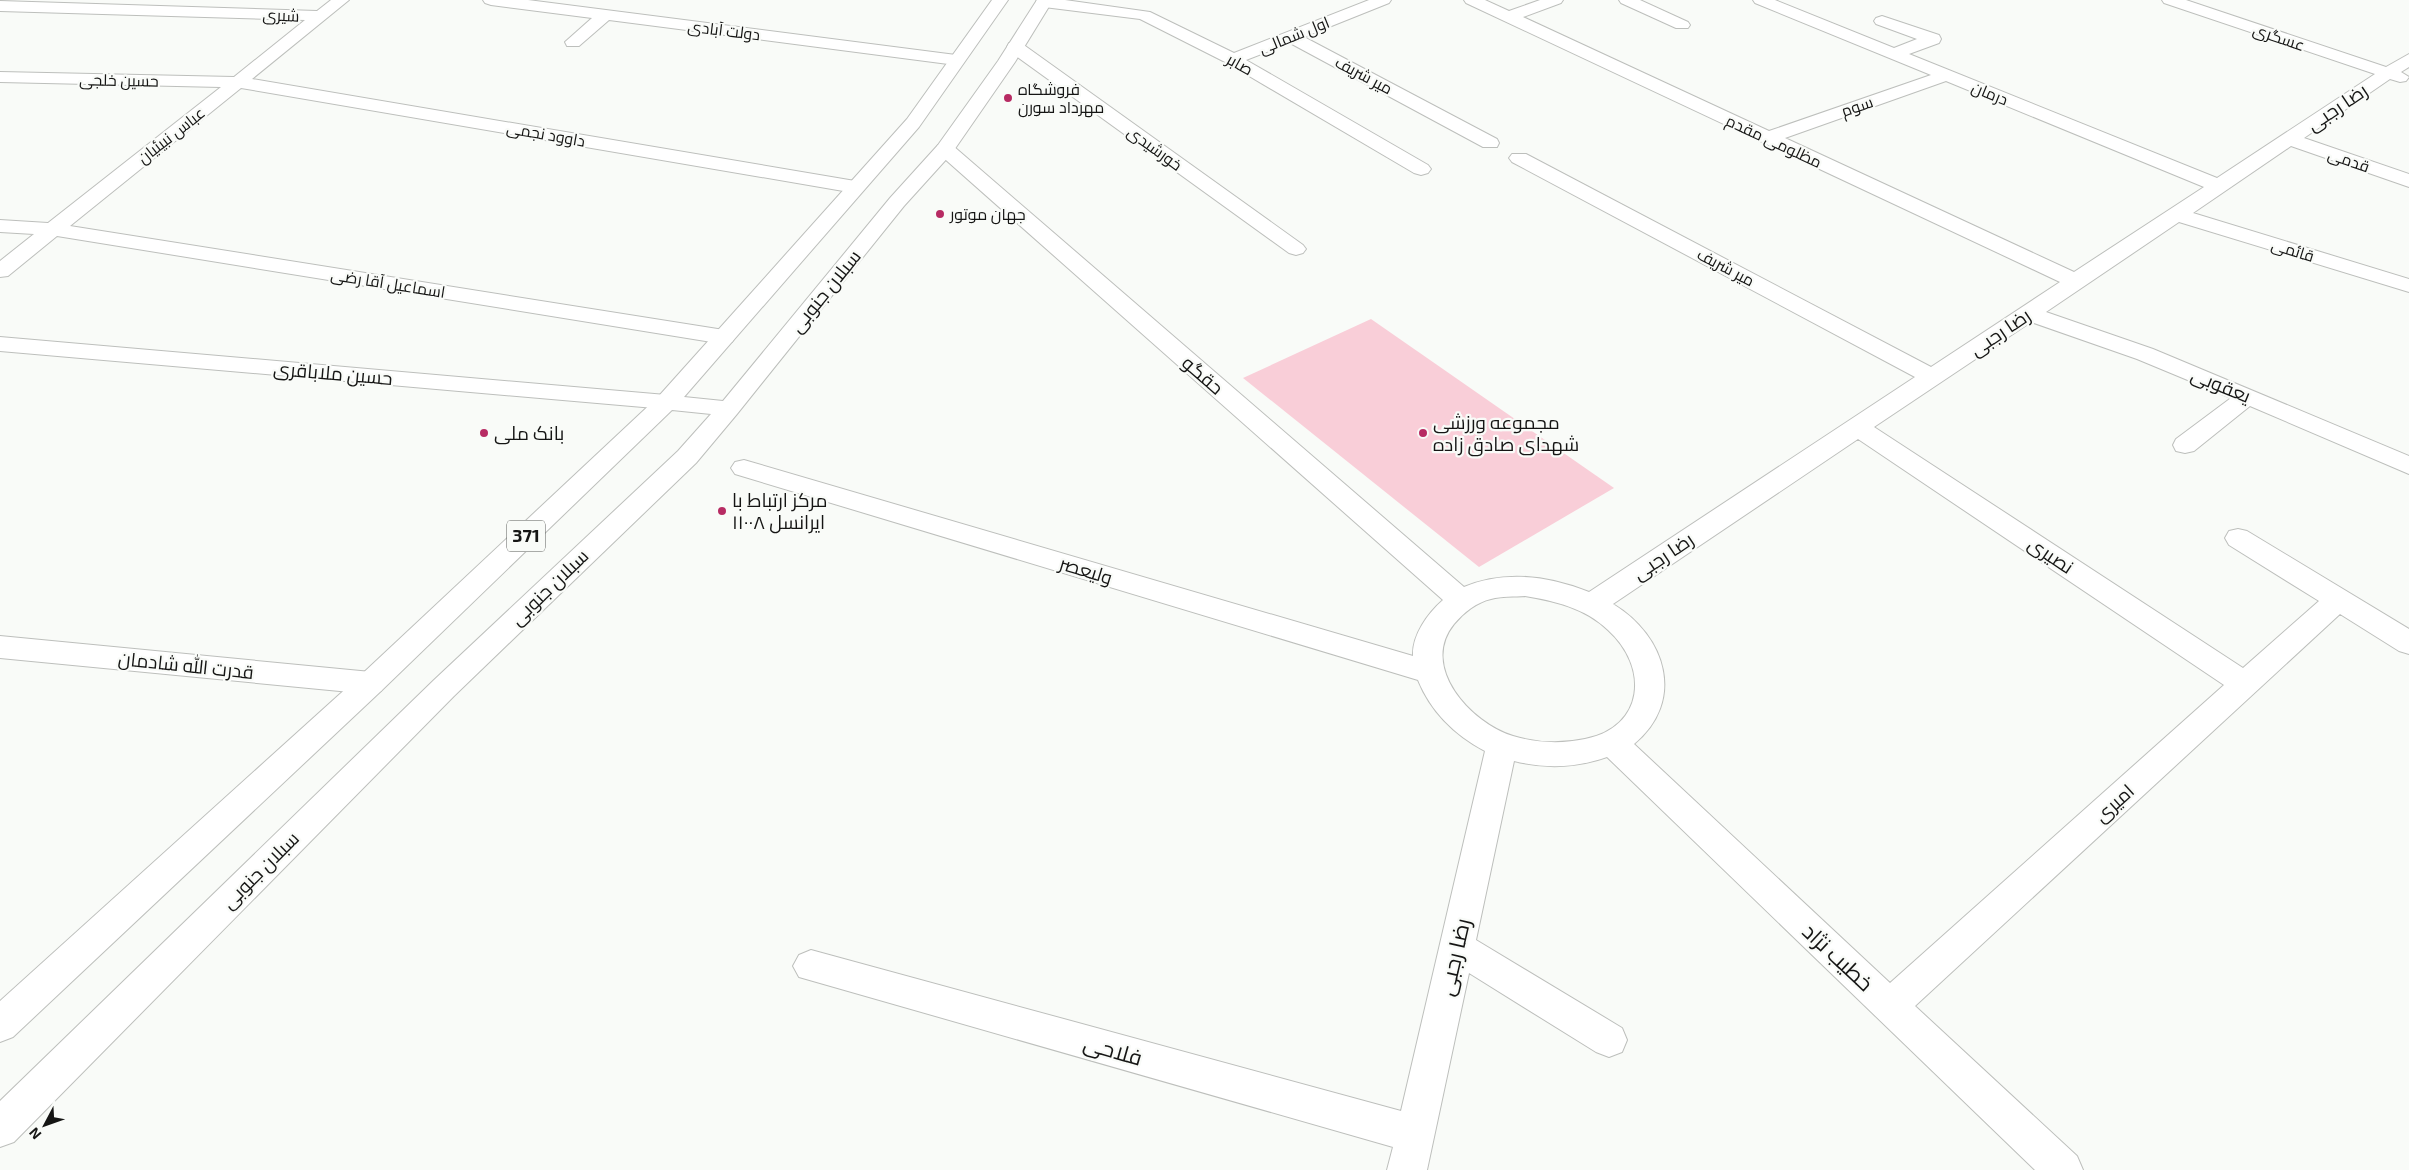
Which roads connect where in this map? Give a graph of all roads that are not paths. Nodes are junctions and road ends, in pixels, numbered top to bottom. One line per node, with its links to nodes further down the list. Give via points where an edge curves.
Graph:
1 (341, 0): 14 (street, عباس نبیئیان)
2 (491, 0): 13 (street, دولت آبادی)
3 (1000, 0): 25 (street, سبلان جنوبی / 371)
4 (1383, 0): 19 (street, اول شمالی)
5 (1472, 0): 15 (street, مظلومی مقدم)
6 (1554, 0): 15 (street)
7 (1627, 0): 18 (street)
8 (1761, 0): 22 (street, درمان)
9 (2170, 0): 28 (street, عسگری)
10 (1044, 1): 21 (street, سبلان جنوبی); 23 (street, صابر, via 1144,15)
11 (0, 6): 14 (street, شیری)
12 (650, 6): 16 (street)
13 (606, 15): 16 (street, دولت آبادی); 20 (street)
14 (321, 16): 29 (street, عباس نبیئیان)
15 (1509, 17): 30 (street, مظلومی مقدم)
16 (638, 19): 25 (street, دولت آبادی)
17 (1882, 21): 22 (street, via 1933,39)
18 (1682, 25)
19 (1290, 36): 23 (street, اول شمالی); 32 (street, میر شریف)
20 (573, 42)
21 (1015, 47): 33 (street, سبلان جنوبی); 42 (street, خورشیدی)
22 (1893, 54): 26 (street, درمان)
23 (1233, 59): 35 (street, صابر)
24 (2409, 59): 28 (street, رضا رجبی)
25 (956, 60): 38 (street, سبلان جنوبی / 371, via 912,123)
26 (1947, 75): 30 (street, سوم); 37 (street, درمان)
27 (0, 77): 29 (street, حسین خلجی)
28 (2399, 77): 31 (street, رضا رجبی)
29 (238, 82): 38 (street, داوود نجمی); 41 (street, عباس نبیئیان)
30 (1768, 138): 44 (street, مظلومی مقدم)
31 (2289, 139): 36 (street, قدمی); 37 (street, رضا رجبی)
32 (1490, 143)
33 (945, 150): 38 (street, سبلان جنوبی); 58 (street, حقگو)
34 (1520, 158): 49 (street, میر شریف)
35 (1421, 169)
36 (2409, 181)
37 (2220, 186): 39 (street, رضا رجبی)
38 (869, 196): 47 (street, سبلان جنوبی / 371); 52 (street, سبلان جنوبی)
39 (2176, 214): 44 (street, رضا رجبی); 45 (street, قائمی)
40 (0, 226): 41 (street, اسماعیل آقا رضی)
41 (53, 229): 43 (street, عباس نبیئیان); 47 (street, اسماعیل آقا رضی)
42 (1296, 249)
43 (0, 271)
44 (2076, 281): 46 (street, رضا رجبی)
45 (2409, 286)
46 (2028, 313): 49 (street, رضا رجبی); 50 (street, یعقوبی, via 2145,354)
47 (724, 337): 51 (street, سبلان جنوبی / 371)
48 (0, 344): 51 (street, حسین ملاباقری)
49 (1932, 377): 53 (street, رضا رجبی)
50 (2248, 396): 54 (street); 55 (street, یعقوبی)
51 (666, 402): 52 (street, حسین ملاباقری); 64 (street, سبلان جنوبی / 371)
52 (729, 409): 73 (street, سبلان جنوبی, via 687,457 444,688)
53 (1857, 427): 60 (street, رضا رجبی); 65 (street, نصیری)
54 (2185, 444)
55 (2409, 466)
56 (744, 468): 63 (street, ولیعصر)
57 (2238, 538): 59 (street)
58 (1461, 600): 60 (street, via 1490,589 1525,586 1559,591); 63 (street, via 1439,620 1428,644)
59 (2337, 600): 61 (street); 65 (street, امیری)
60 (1592, 604): 66 (street, via 1619,623 1640,647 1651,674 1649,701 1637,726)
61 (2409, 643)
62 (0, 647): 64 (street, قدرت الله شادمان)
63 (1429, 672): 67 (street, via 1442,700 1467,726)
64 (372, 683): 71 (street, سبلان جنوبی / 371)
65 (2245, 684): 70 (street, امیری)
66 (1613, 744): 67 (street, via 1580,754 1542,755); 70 (street, خطیب نژاد)
67 (1502, 745): 68 (street, رضا رجبی)
68 (1457, 946): 72 (street); 74 (street, رضا رجبی)
69 (811, 966): 74 (street, فلاحی)
70 (1890, 1006): 76 (street, خطیب نژاد)
71 (0, 1025)
72 (1609, 1040)
73 (0, 1128)
74 (1415, 1134): 75 (street, رضا رجبی)
75 (1407, 1170)
76 (2063, 1170)

